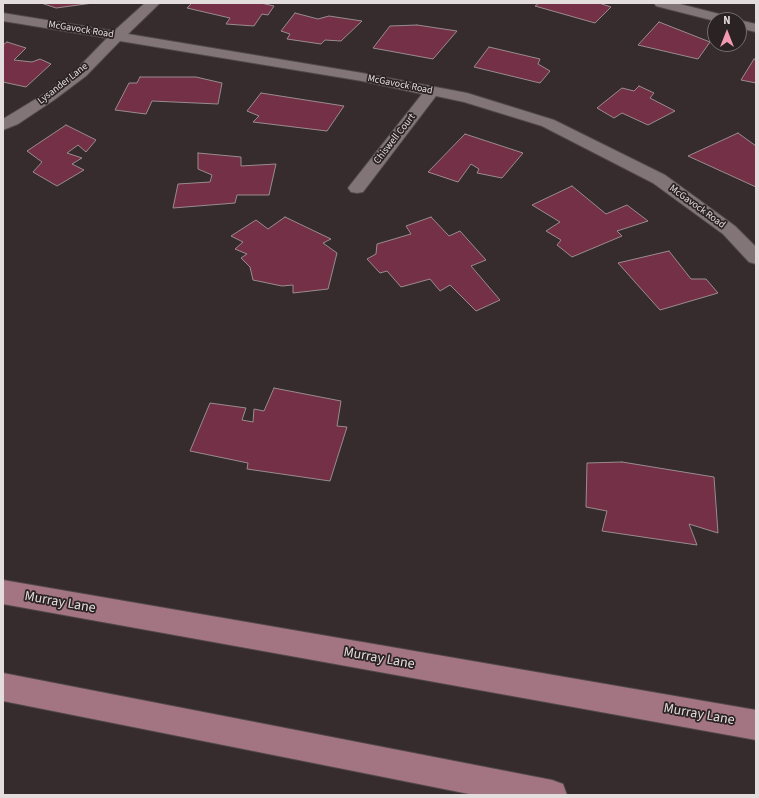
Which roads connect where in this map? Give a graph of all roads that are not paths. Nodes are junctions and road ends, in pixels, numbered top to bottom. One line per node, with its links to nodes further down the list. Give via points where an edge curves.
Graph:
1 (153, 3): 5 (street, Lysander Lane)
2 (661, 3): 3 (street)
3 (707, 15)
4 (3, 17): 5 (street, McGavock Road)
5 (117, 36): 6 (street, McGavock Road); 7 (street, Lysander Lane, via 75,77 49,97)
6 (432, 91): 8 (street, Chiswell Court); 9 (street, McGavock Road, via 467,98 548,123 659,179 729,230)
7 (3, 125)
8 (357, 188)
9 (756, 258)
10 (3, 592): 12 (main road, Murray Lane)
11 (3, 687): 13 (main road)
12 (756, 725)
13 (552, 795)

